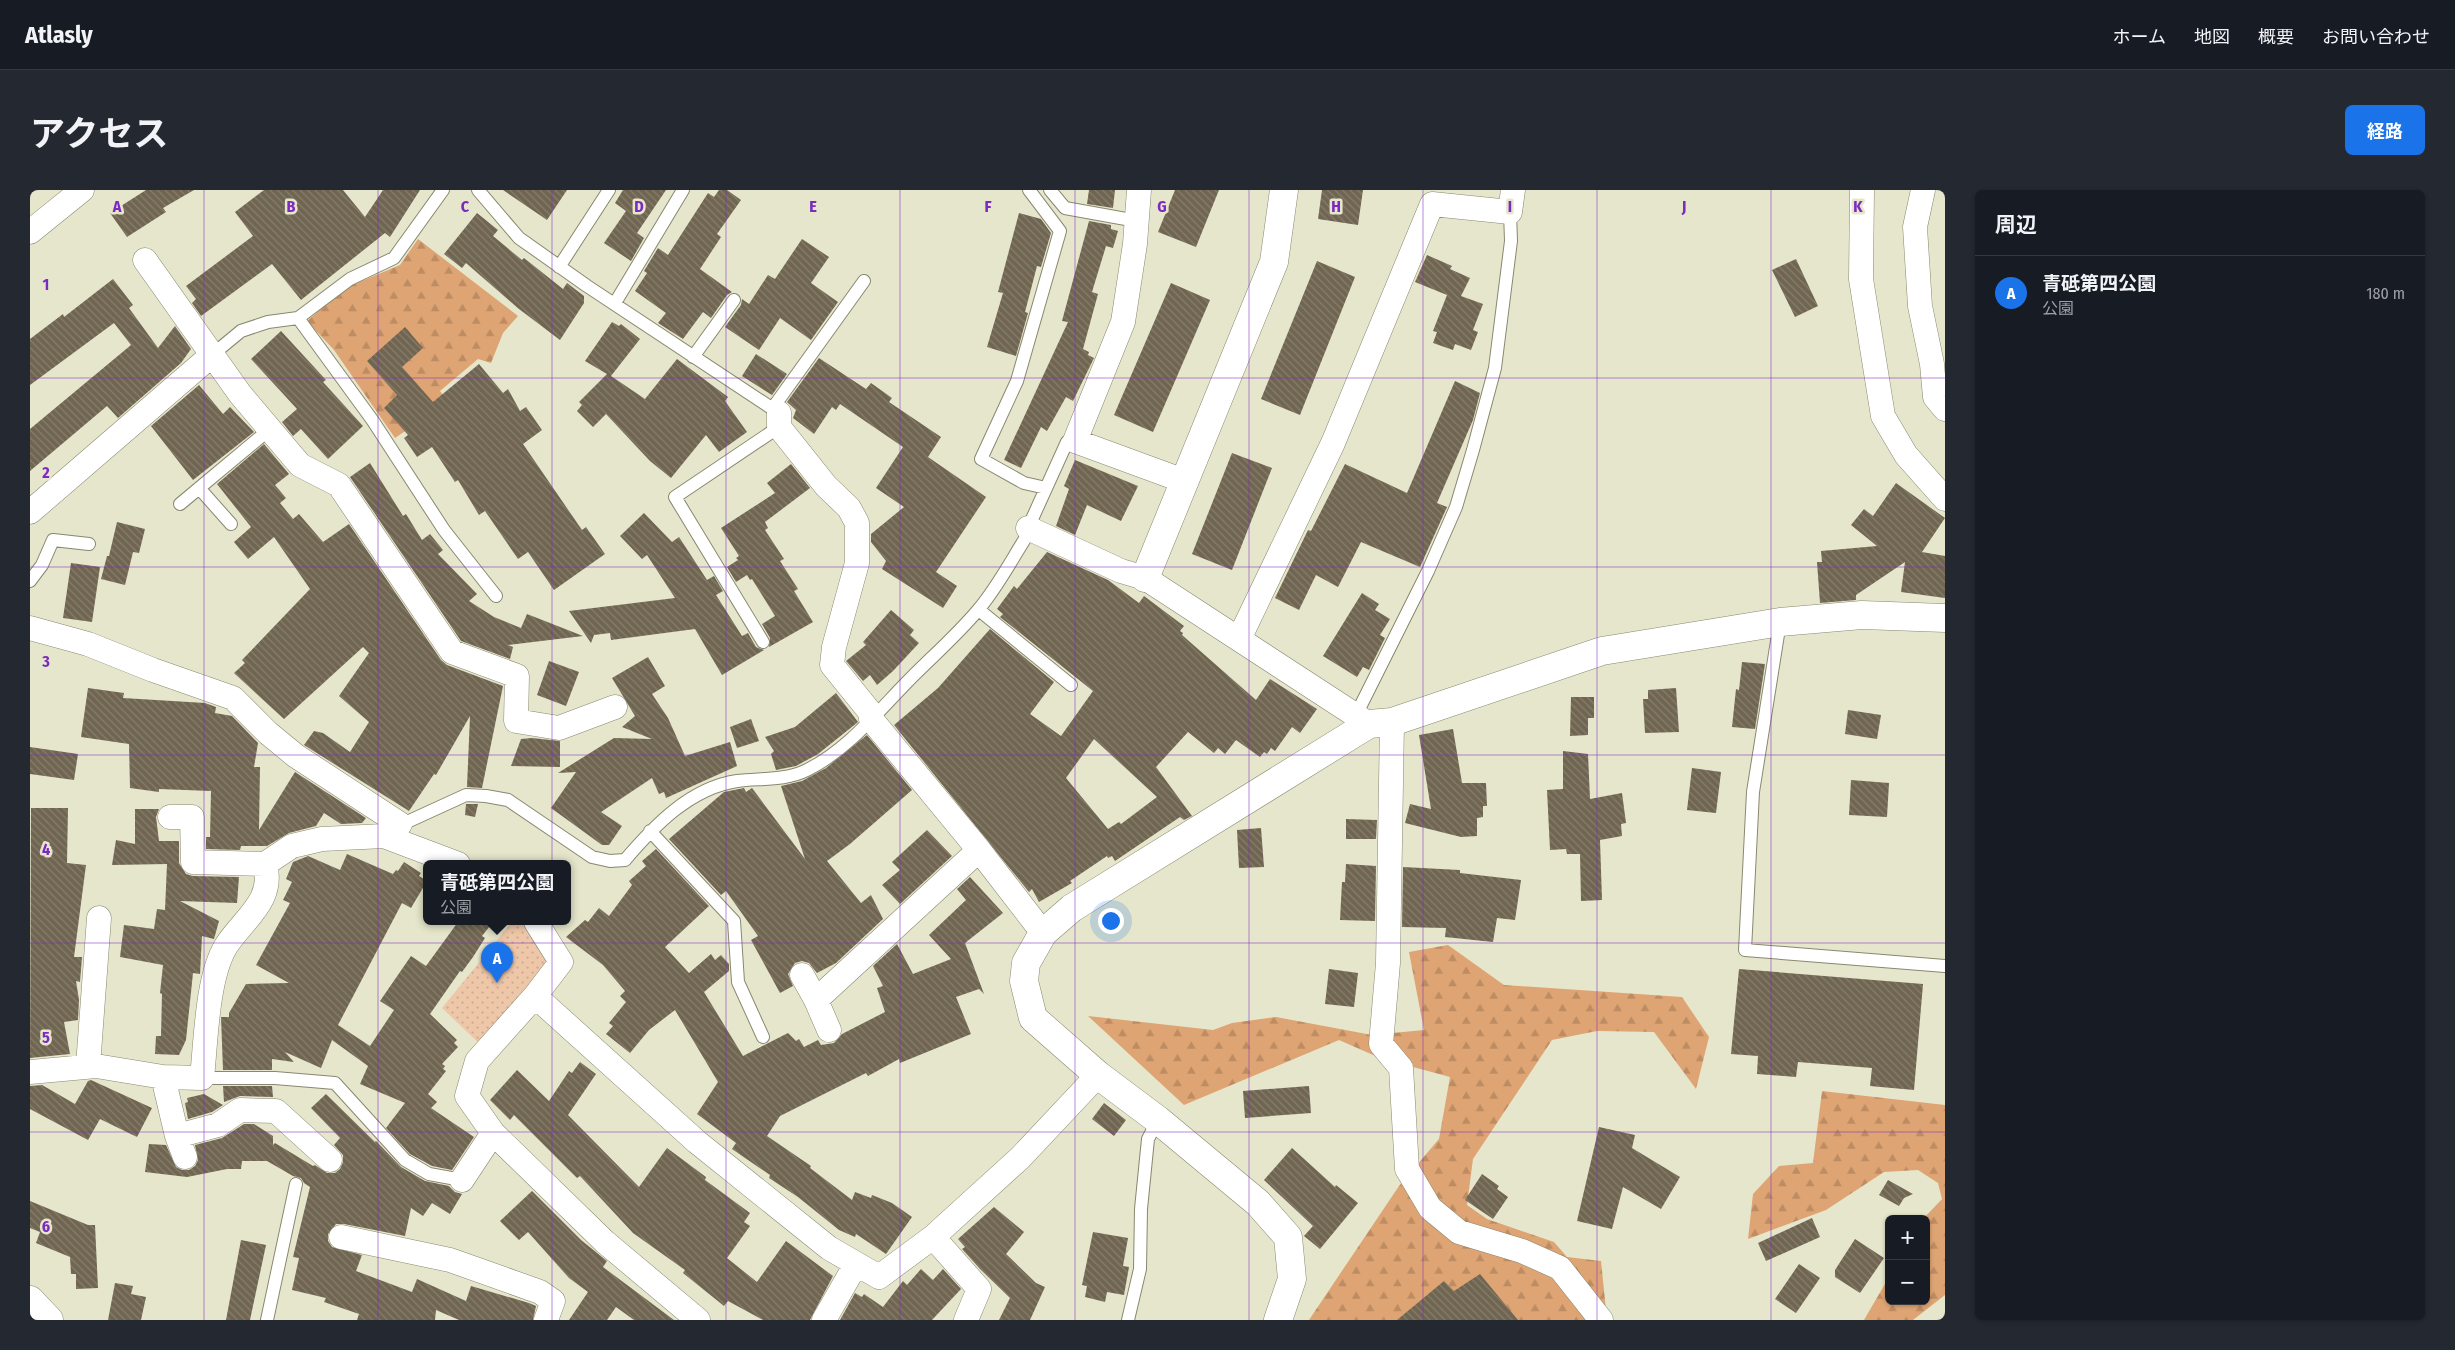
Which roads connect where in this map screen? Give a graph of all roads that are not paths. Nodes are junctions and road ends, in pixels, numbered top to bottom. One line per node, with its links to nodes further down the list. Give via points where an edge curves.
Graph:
1 (82, 190): 13 (street)
2 (443, 190): 20 (lane, via 394,258 350,279)
3 (478, 190): 16 (lane, via 519,238)
4 (609, 190): 16 (lane)
5 (683, 190): 19 (lane)
6 (1029, 190): 30 (lane, via 1060,231 1016,381 981,459 1024,483)
7 (1050, 190): 14 (lane, via 1065,208)
8 (1139, 190): 14 (street)
9 (1284, 190): 28 (street, via 1274,262)
10 (1862, 190): 31 (street, via 1861,279 1883,416 1906,455)
11 (1923, 190): 23 (street, via 1915,227 1920,306)
12 (1511, 201): 44 (street, via 1432,204 1333,443); 49 (lane, via 1511,241 1495,368 1456,507 1428,571)
13 (35, 219)
14 (1136, 221): 27 (street, via 1123,322)
15 (145, 260): 21 (street)
16 (559, 267): 19 (lane)
17 (864, 281): 25 (lane)
18 (734, 300): 22 (lane)
19 (615, 303): 22 (lane)
20 (298, 318): 21 (lane, via 268,322 241,331); 39 (lane, via 374,421 444,530)
21 (212, 355): 26 (street); 33 (street)
22 (693, 357): 25 (lane)
23 (1938, 363): 24 (street, via 1935,397)
24 (1945, 410)
25 (777, 417): 45 (lane, via 675,497); 48 (street, via 826,486 849,508 857,523 857,564 834,646 832,665 870,712)
26 (270, 429): 29 (lane); 47 (street, via 300,465 339,486 452,652 518,676 516,720 559,728)
27 (1076, 441): 28 (street); 30 (lane, via 1067,442)
28 (1184, 481): 37 (street)
29 (199, 488): 32 (lane); 34 (lane)
30 (1046, 488): 35 (lane)
31 (1945, 499)
32 (180, 504)
33 (30, 512)
34 (231, 524)
35 (1028, 528): 37 (street, via 1121,571); 40 (lane, via 1028,534)
36 (89, 544): 38 (lane, via 53,540 42,565)
37 (1145, 578): 44 (street)
38 (30, 581)
39 (496, 596)
40 (979, 610): 46 (lane); 48 (lane)
41 (1945, 618): 42 (street, via 1862,615)
42 (1780, 622): 49 (street, via 1602,651); 59 (lane, via 1753,792 1745,950)
43 (30, 628): 51 (street, via 88,644 233,698 268,733)
44 (1239, 639): 49 (street)
45 (763, 642)
46 (1071, 685)
47 (615, 707)
48 (871, 719): 52 (lane, via 834,754 807,770 779,778 736,781 716,787 678,806); 53 (street)
49 (1372, 720): 58 (street, via 1072,908); 87 (street, via 1388,964 1381,1044 1401,1068 1407,1169 1430,1208 1459,1232 1522,1251 1560,1268)
50 (170, 817): 55 (street, via 192,817 193,862)
51 (392, 830): 52 (lane, via 466,795 508,800 592,857 610,861 625,860); 54 (street); 55 (street, via 292,846)
52 (650, 831): 64 (lane, via 734,921 738,982)
53 (979, 850): 58 (street); 62 (street)
54 (450, 860)
55 (265, 864): 69 (street, via 268,877 257,909 226,946 214,975)
56 (99, 918): 65 (street)
57 (538, 925): 61 (street, via 561,962)
58 (1043, 933): 67 (street, via 1026,963 1024,981 1033,1018)
59 (1945, 966)
60 (802, 976): 62 (street)
61 (535, 996): 71 (street, via 477,1060 467,1096); 77 (street, via 696,1142 829,1248)
62 (816, 1000): 63 (street)
63 (829, 1030)
64 (763, 1037)
65 (88, 1066): 66 (street); 68 (street)
66 (30, 1072)
67 (1098, 1075): 70 (street); 76 (street, via 1020,1158)
68 (163, 1077): 69 (street); 72 (street, via 181,1146 240,1110 276,1111)
69 (202, 1078): 73 (lane, via 275,1078 335,1083 405,1160 429,1174)
70 (1158, 1120): 85 (lane, via 1148,1139 1141,1209 1140,1269); 86 (street, via 1258,1203 1288,1237 1292,1279)
71 (493, 1133): 73 (street); 82 (street, via 605,1242)
72 (330, 1160)
73 (462, 1180)
74 (296, 1184): 80 (lane)
75 (341, 1237): 81 (street, via 450,1260 540,1292 553,1301)
76 (934, 1237): 77 (street, via 879,1277); 84 (street, via 979,1289)
77 (856, 1264): 83 (street)
78 (30, 1300): 79 (street)
79 (49, 1320)
80 (267, 1320)
81 (546, 1320)
82 (698, 1320)
83 (824, 1320)
84 (966, 1320)
85 (1128, 1320)
86 (1278, 1320)
87 (1600, 1320)

